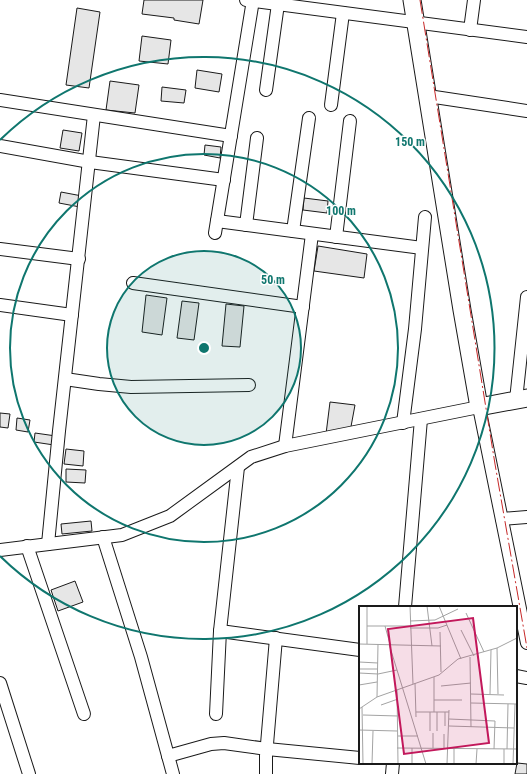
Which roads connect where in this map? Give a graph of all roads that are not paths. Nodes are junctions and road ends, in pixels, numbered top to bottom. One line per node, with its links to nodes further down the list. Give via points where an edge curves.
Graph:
1 (250, 0): 4 (street); 17 (street)
2 (412, 0): 6 (street)
3 (474, 0): 7 (street)
4 (278, 4): 5 (street); 9 (street)
5 (343, 13): 6 (street); 12 (street)
6 (416, 22): 7 (street); 10 (street)
7 (470, 30): 8 (street)
8 (527, 37)
9 (266, 90)
10 (428, 96): 13 (street); 39 (street)
11 (0, 100): 14 (street)
12 (331, 105)
13 (527, 111)
14 (94, 115): 17 (street); 20 (street)
15 (309, 118): 24 (street)
16 (350, 121): 26 (street)
17 (231, 136): 21 (street)
18 (257, 138): 23 (street)
19 (0, 146): 20 (street)
20 (90, 162): 21 (street); 29 (street)
21 (224, 180): 23 (street, via 216,227)
22 (425, 217): 27 (street)
23 (246, 225): 24 (street)
24 (294, 231): 25 (street)
25 (312, 234): 26 (street); 33 (street)
26 (336, 237): 27 (street)
27 (422, 248): 41 (street)
28 (0, 249): 29 (street)
29 (78, 259): 34 (street)
30 (133, 283): 33 (street)
31 (527, 297): 35 (street)
32 (0, 305): 34 (street)
33 (303, 307): 42 (street)
34 (72, 315): 36 (street)
35 (524, 339): 38 (street)
36 (65, 379): 37 (street, via 130,387); 47 (street)
37 (248, 385)
38 (522, 399): 39 (street)
39 (480, 407): 40 (street); 45 (street)
40 (421, 419): 41 (street); 50 (street)
41 (403, 423): 42 (street)
42 (285, 446): 43 (street, via 251,457)
43 (238, 467): 46 (street, via 170,516 122,535); 51 (street)
44 (527, 517): 45 (street)
45 (502, 519): 53 (street)
46 (104, 537): 47 (street); 61 (street)
47 (48, 544): 48 (street)
48 (27, 546): 49 (street); 58 (street)
49 (0, 550)
50 (405, 606)
51 (220, 631): 52 (street); 59 (street)
52 (276, 638): 54 (street); 60 (street)
53 (527, 643)
54 (359, 650)
55 (517, 676): 56 (street)
56 (527, 678)
57 (0, 683): 64 (street)
58 (84, 714)
59 (216, 714)
60 (267, 749): 61 (street, via 224,743); 62 (street); 66 (street)
61 (168, 756): 65 (street)
62 (359, 758)
63 (393, 764): 67 (street)
64 (29, 774)
65 (172, 774)
66 (266, 774)
67 (392, 774)

